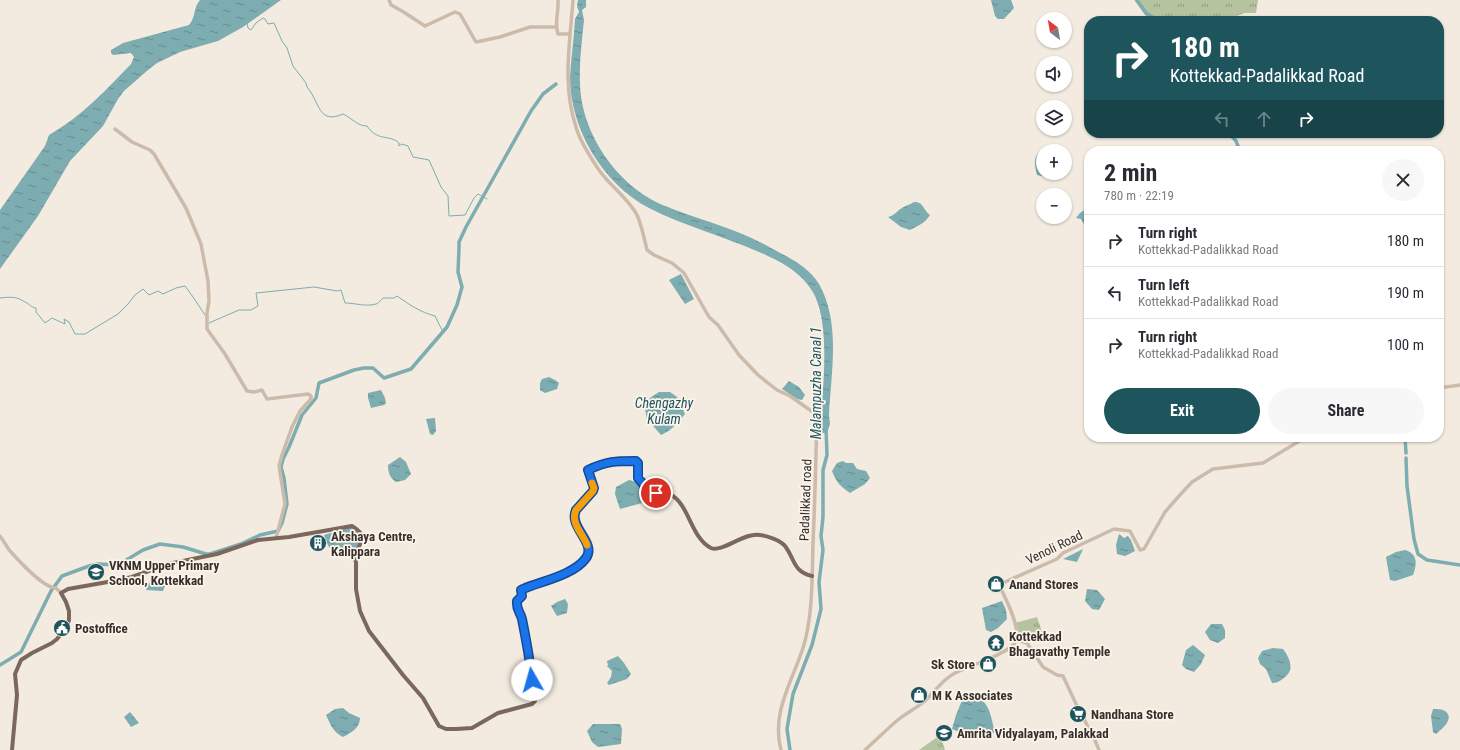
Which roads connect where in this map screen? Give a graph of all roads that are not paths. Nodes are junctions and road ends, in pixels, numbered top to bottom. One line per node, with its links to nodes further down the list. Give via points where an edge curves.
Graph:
1 (389, 0): 4 (street, via 391,5 425,26 455,12 460,14 476,42 530,27)
2 (558, 0): 4 (street)
3 (573, 0): 5 (street)
4 (556, 27): 5 (street, via 558,34)
5 (569, 34): 12 (street, Padalikkad road, via 568,83 576,128 600,171 636,214 647,250 672,263 684,273 709,317 758,375 817,415)
6 (115, 129): 11 (street, via 154,154 186,208 205,261 209,301 207,329 226,354 247,391 262,390 267,399 308,394 311,396 292,427 279,466 285,504)
7 (1460, 385): 8 (street)
8 (1444, 387)
9 (1298, 442): 14 (street, Venoli Road, via 1263,463 1213,469 1192,482 1165,512 1144,549 1138,548 1133,534 1114,528 1063,553 1057,559 1005,582 1000,587 1010,610)
10 (0, 536): 13 (street, via 10,551 31,572 50,588)
11 (276, 536): 12 (main road, via 289,537 352,526 361,532 362,541 353,554 356,562 356,589 366,626 423,698 442,728 472,728 498,713 535,701 529,653 517,601 522,596 521,590 579,566 587,557 585,539 576,525 574,514 594,488 588,470 599,464 612,461 637,462 639,480 650,492 665,493 676,498 699,536 710,547 717,549 750,535 760,535 784,545 798,569); 13 (main road, via 217,554 168,564 132,577 68,588)
12 (812, 576): 16 (street, Padalikkad road, via 809,625 781,709)
13 (61, 593): 15 (main road, via 69,611 66,628 52,643 21,660 15,674 17,695)
14 (1016, 640): 17 (street, via 1013,646 946,679 925,701 899,719); 18 (street, via 1026,644 1043,667 1064,676 1076,706)
15 (12, 750)
16 (781, 750)
17 (865, 750)
18 (1100, 750)

